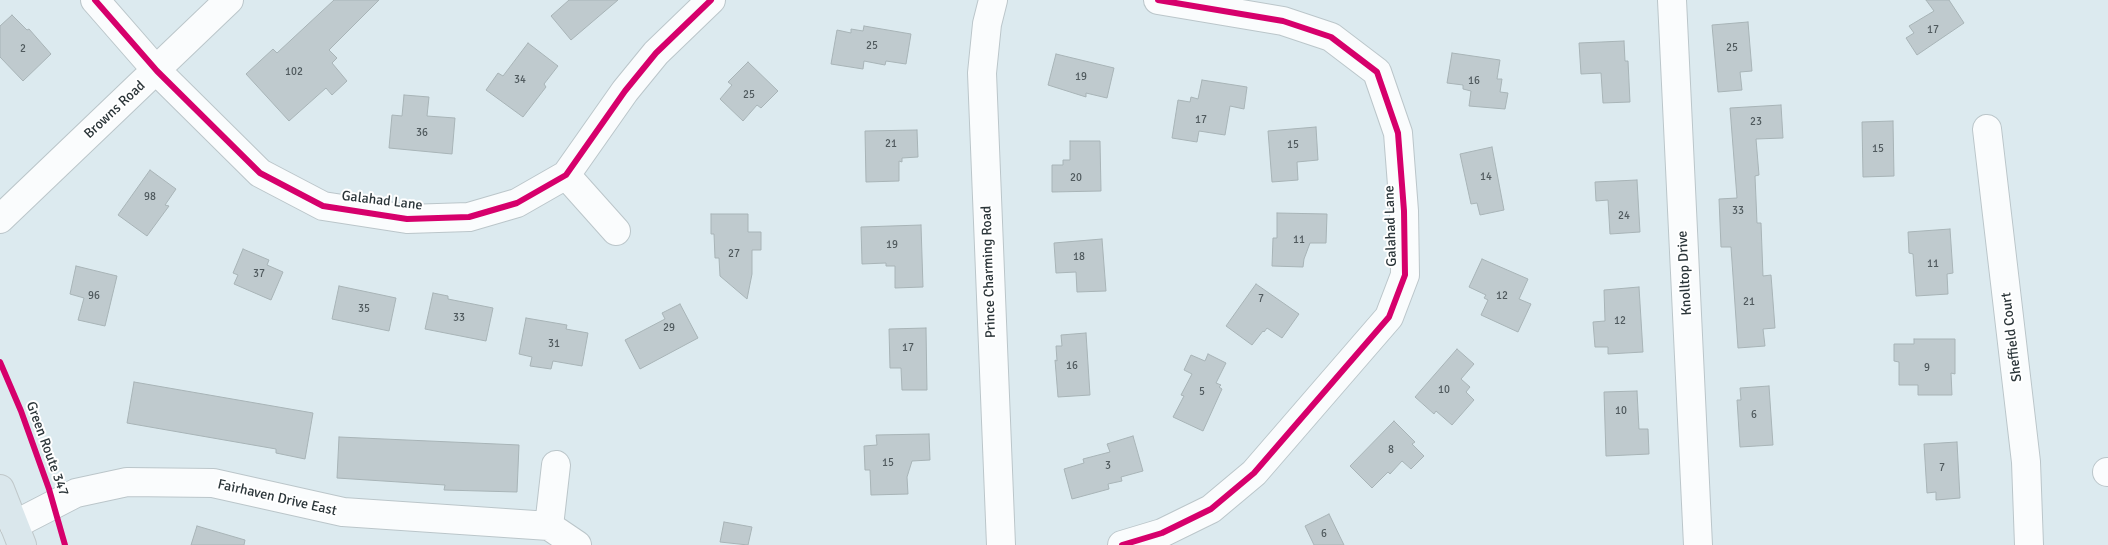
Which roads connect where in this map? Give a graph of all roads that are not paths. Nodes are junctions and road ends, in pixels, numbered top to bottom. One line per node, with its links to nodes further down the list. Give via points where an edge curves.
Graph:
1 (95, 0): 7 (street, Galahad Lane)
2 (229, 0): 7 (street, Browns Road)
3 (711, 0): 9 (street, Galahad Lane, via 625,91)
4 (993, 0): 17 (street, Prince Charming Road, via 982,73)
5 (1158, 0): 18 (street, Galahad Lane, via 1283,21 1331,37 1377,72 1398,133 1405,275 1389,316 1254,473 1211,509 1162,533)
6 (1672, 0): 19 (street, Knolltop Drive)
7 (157, 70): 9 (street, Galahad Lane, via 260,173 323,206 407,219 469,217 517,202); 10 (street, Browns Road)
8 (1987, 129): 20 (street, Sheffield Court, via 2026,462)
9 (566, 175): 11 (street)
10 (0, 219)
11 (616, 231)
12 (556, 465): 14 (street)
13 (0, 489): 15 (highway)
14 (549, 526): 15 (street, Fairhaven Drive East, via 343,512 213,483 127,482 76,493); 16 (street)
15 (18, 535)
16 (577, 545)
17 (1001, 545)
18 (1122, 545)
19 (1698, 545)
20 (2029, 545)

